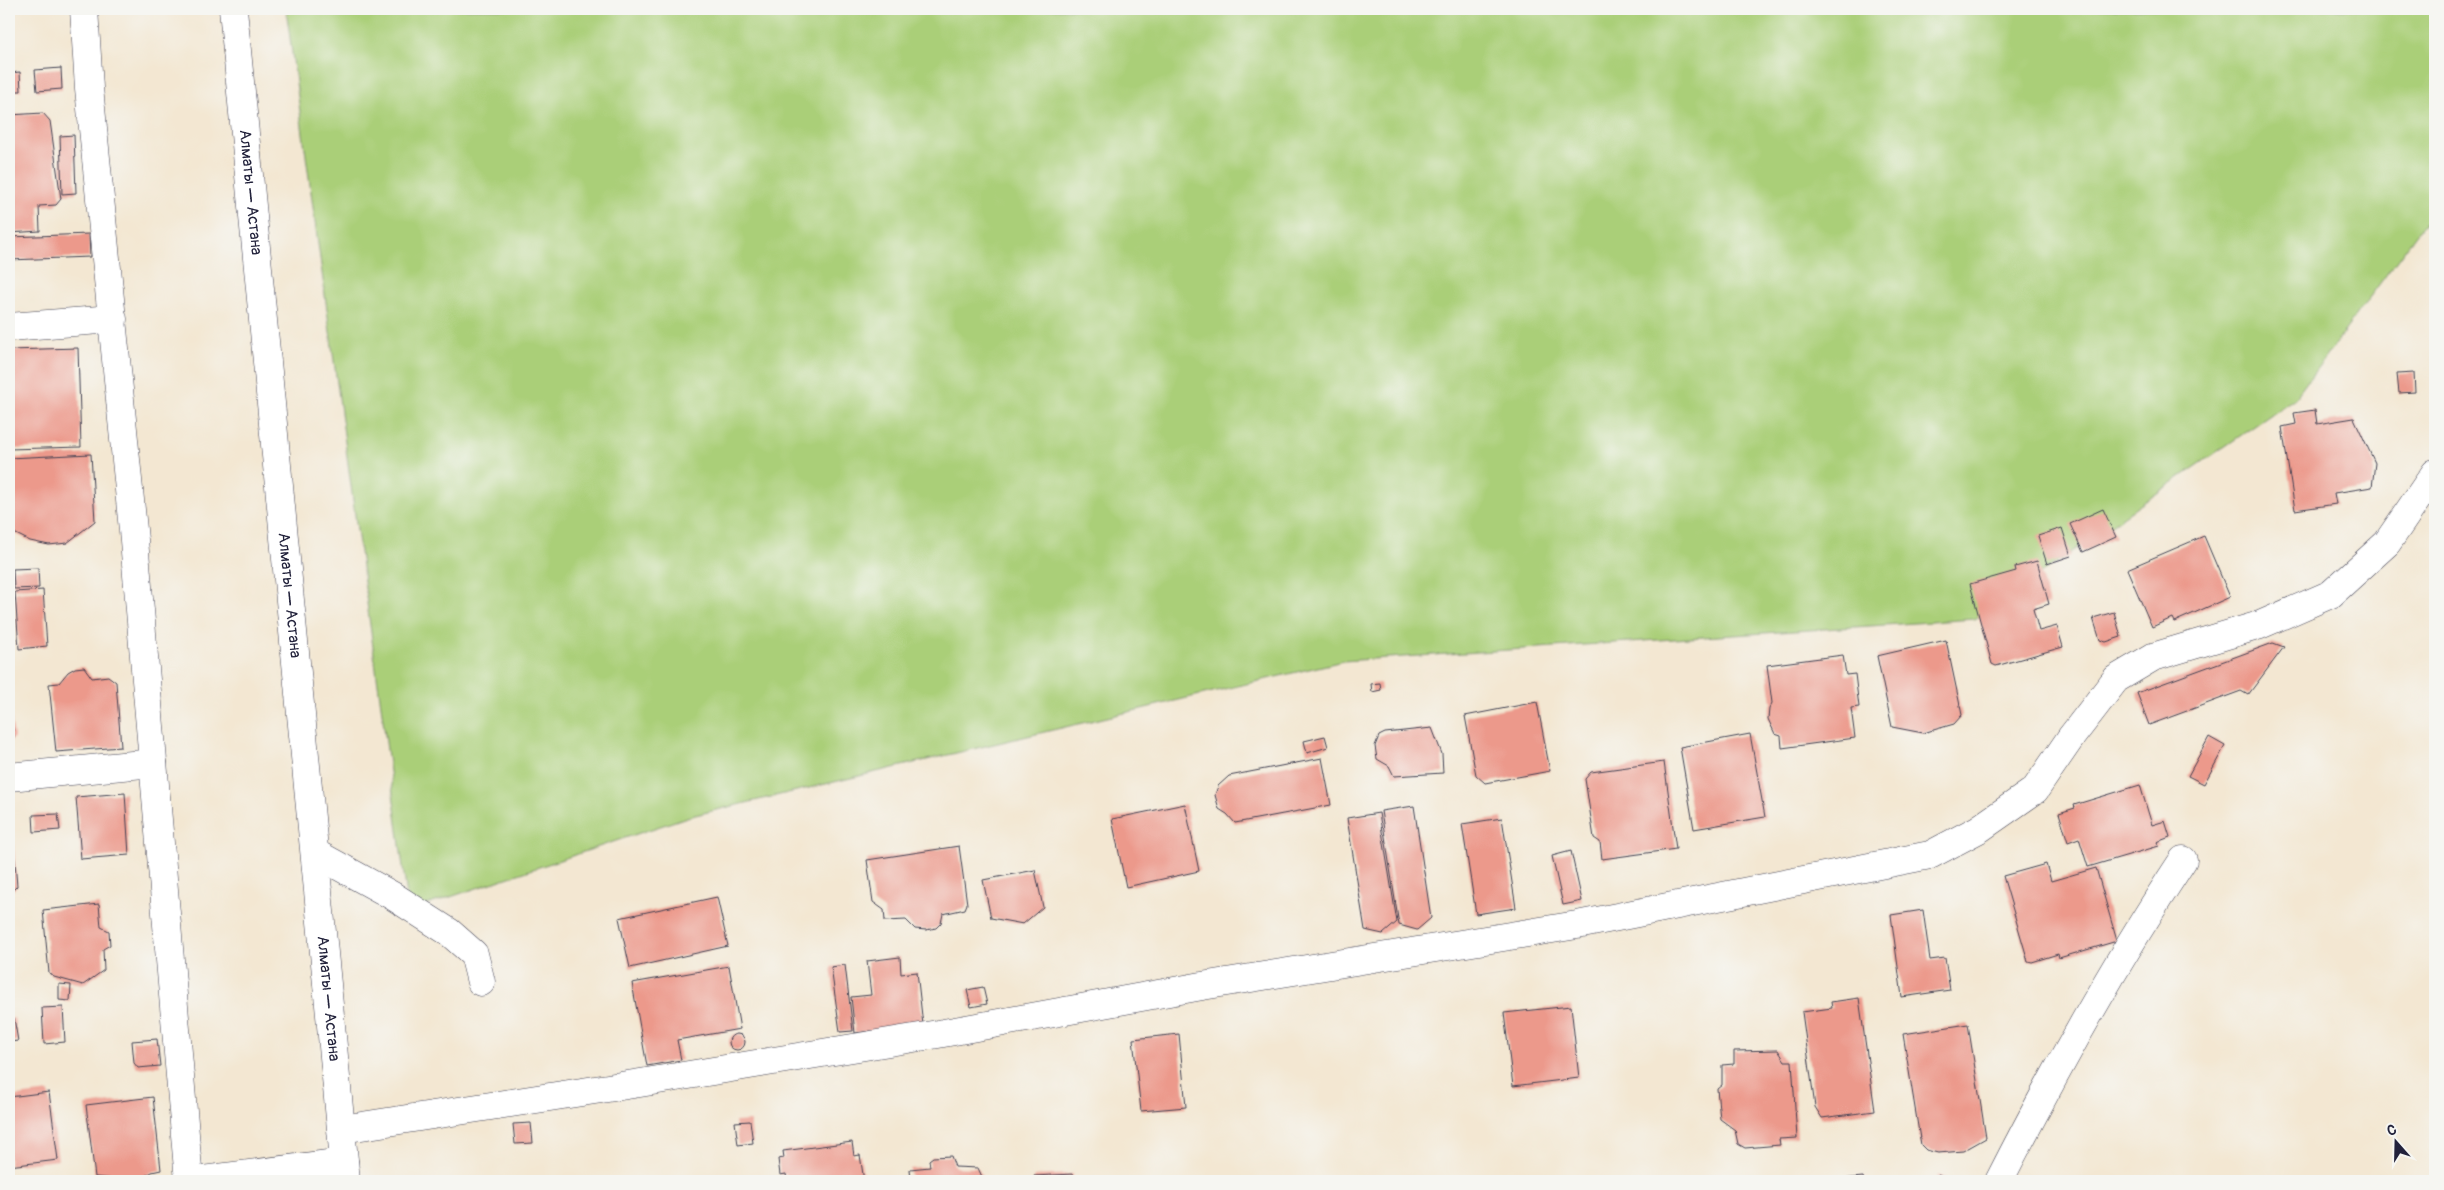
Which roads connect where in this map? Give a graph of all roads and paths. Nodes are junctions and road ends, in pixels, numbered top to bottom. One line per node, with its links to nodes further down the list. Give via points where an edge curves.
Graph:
1 (84, 9): 3 (main road)
2 (233, 9): 8 (main road, Алматы — Астана)
3 (113, 319): 4 (main road); 6 (main road)
4 (9, 327)
5 (2435, 473): 11 (main road, via 2387,543 2331,594 2260,625 2153,656 2116,678 2035,790 1979,829 1930,855 1577,925 1202,986 938,1034)
6 (153, 763): 7 (main road); 13 (main road)
7 (9, 777)
8 (315, 853): 10 (main road, via 393,896 449,932 474,954); 11 (main road, Алматы — Астана)
9 (2183, 860): 15 (main road, via 2119,962)
10 (481, 982)
11 (342, 1130): 12 (main road, Алматы — Астана)
12 (345, 1171): 14 (main road)
13 (188, 1181)
14 (195, 1181)
15 (1998, 1181)

